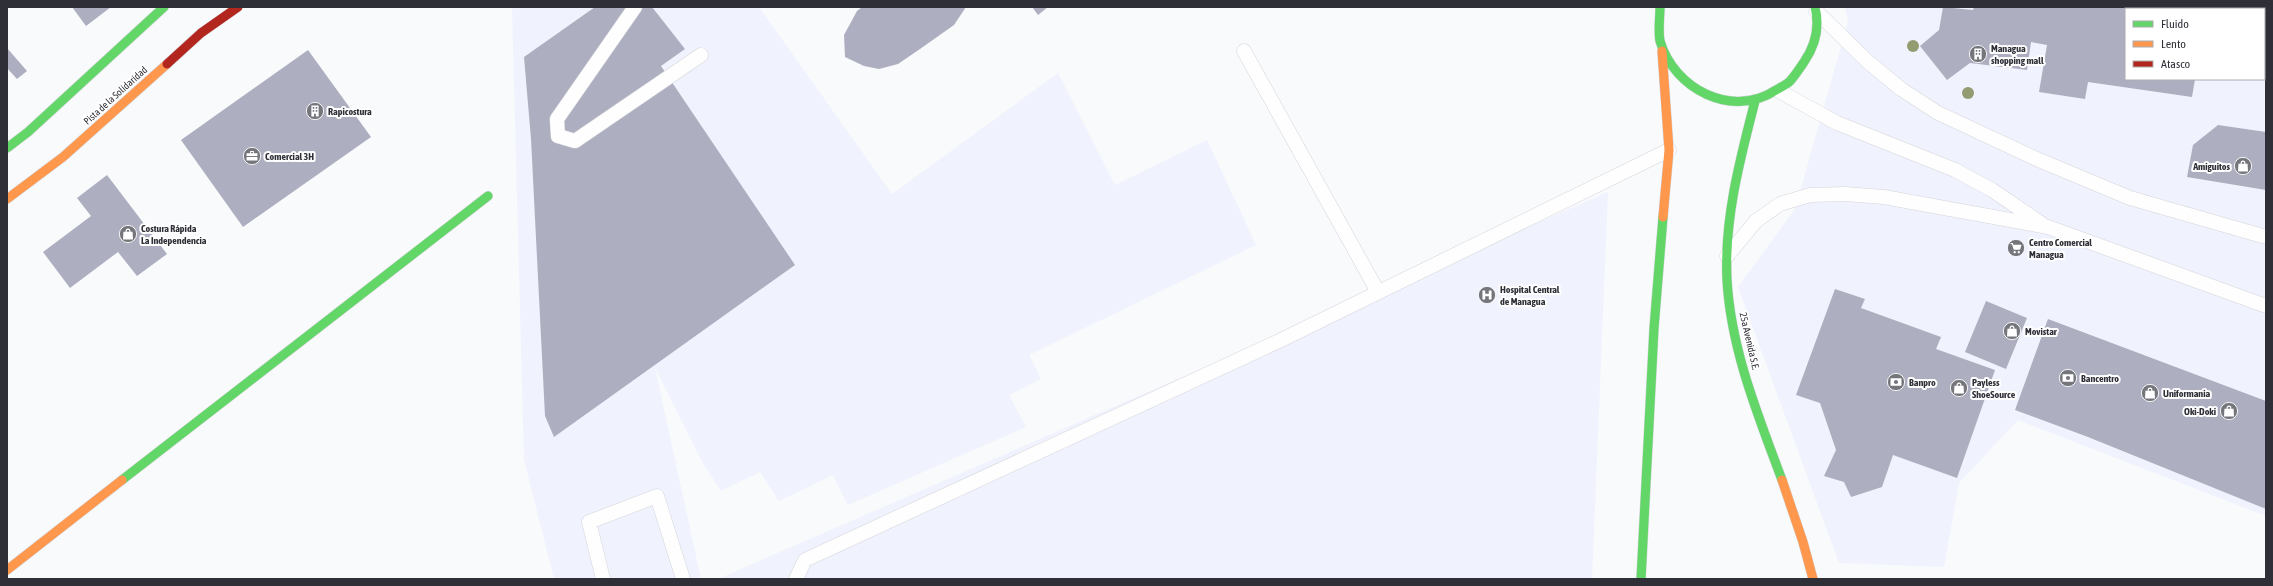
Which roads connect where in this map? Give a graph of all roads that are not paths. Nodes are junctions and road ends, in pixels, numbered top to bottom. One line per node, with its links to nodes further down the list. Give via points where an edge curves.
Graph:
1 (164, 7): 11 (street, via 28,132)
2 (238, 7): 14 (street, Pista de la Solidaridad, via 201,33 63,156)
3 (635, 7): 8 (lane, via 557,119 558,136 575,141)
4 (1660, 7): 6 (street, via 1657,23)
5 (1816, 9): 9 (street, via 1815,42 1802,70); 16 (lane, via 1867,61 1901,89 1938,112 2039,160 2130,198)
6 (1662, 50): 10 (street, via 1676,75 1699,93 1726,102); 12 (street)
7 (1244, 51): 18 (lane)
8 (701, 55)
9 (1779, 91): 10 (street); 15 (lane, via 1837,123 1955,170 1992,190)
10 (1755, 101): 17 (street, 25a Avenida S.E., via 1730,213)
11 (7, 148)
12 (1669, 150): 18 (lane); 24 (street, via 1654,328)
13 (488, 196): 20 (street)
14 (7, 199)
15 (2048, 227): 17 (lane, via 1884,196 1810,195 1780,204 1756,221); 19 (lane)
16 (2266, 237)
17 (1727, 257): 25 (street, 25a Avenida S.E., via 1727,281 1750,391 1806,543)
18 (1378, 292): 23 (lane, via 1279,341 805,560)
19 (2266, 306)
20 (7, 570)
21 (603, 579): 22 (lane, via 590,522 657,496)
22 (683, 579)
23 (796, 579)
24 (1641, 579)
25 (1813, 579)

